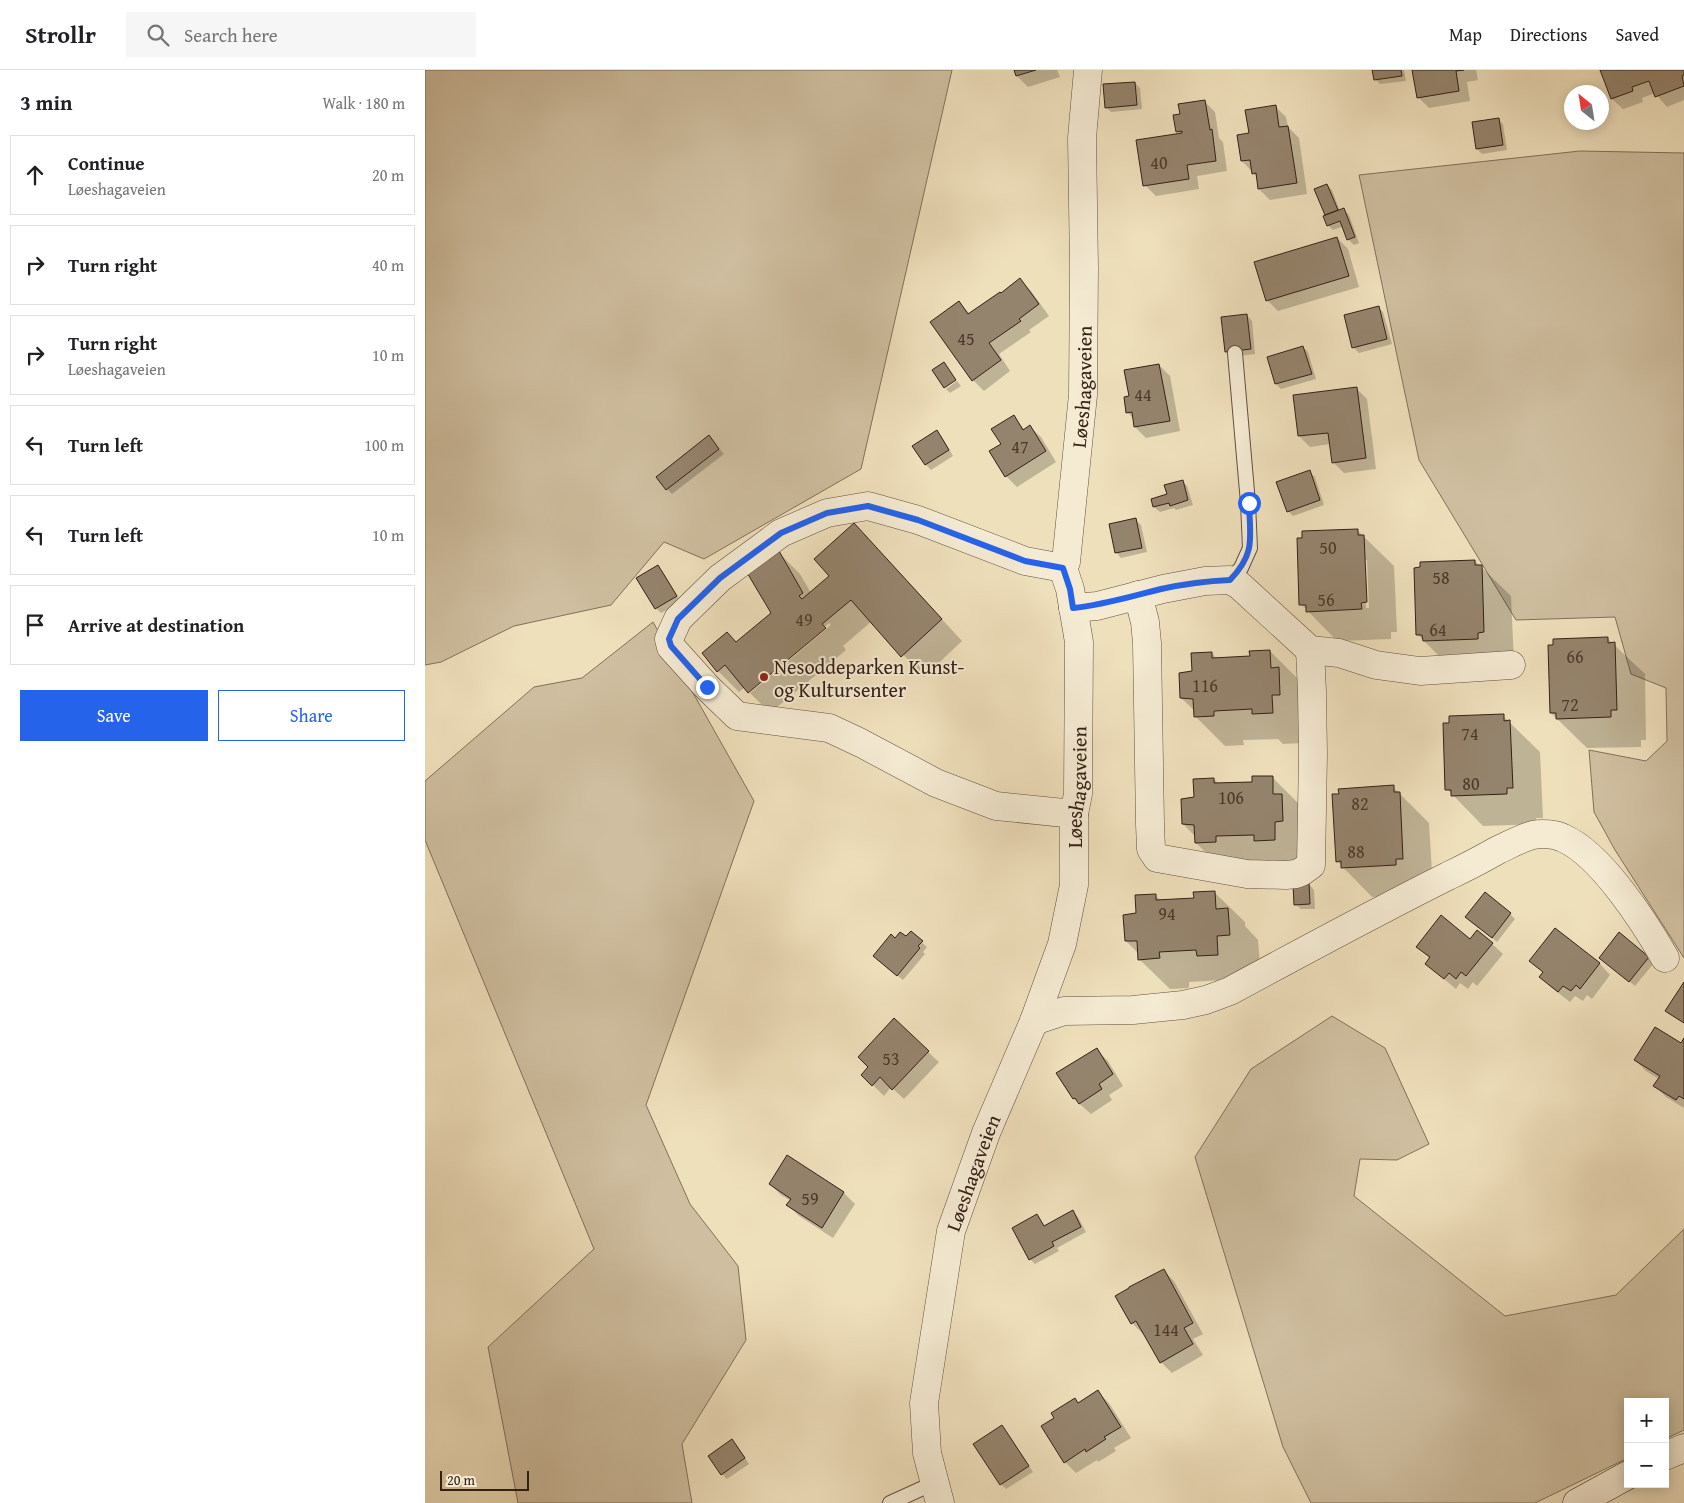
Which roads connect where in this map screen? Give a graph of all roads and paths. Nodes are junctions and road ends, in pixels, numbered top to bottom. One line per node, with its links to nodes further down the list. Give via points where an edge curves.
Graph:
1 (1089, 70): 3 (street, Løeshagaveien, via 1082,138 1083,395)
2 (1235, 353): 4 (lane, via 1250,548 1241,568)
3 (1063, 568): 6 (street, Løeshagaveien); 9 (street, via 1025,561 918,520 868,506 827,513 781,533 720,578 678,619 669,639 671,646 707,687 737,716 829,728 936,783 996,806)
4 (1230, 580): 5 (street, via 1205,581); 7 (street)
5 (1138, 595): 6 (street, via 1097,606); 7 (street, via 1147,643 1150,832 1151,849 1157,858 1247,874 1296,874 1311,865 1313,754)
6 (1073, 608): 9 (street, Løeshagaveien, via 1079,642 1079,794)
7 (1309, 650): 8 (street, via 1420,671)
8 (1511, 665)
9 (1075, 814): 11 (street, Løeshagaveien, via 1074,885 1062,944)
10 (1665, 958): 11 (street, via 1650,930 1594,860 1563,838 1533,835 1386,907 1230,991 1183,1005 1064,1011)
11 (1034, 1021): 15 (street, Løeshagaveien, via 986,1133 951,1231 924,1403 927,1453)
12 (1684, 1448): 13 (street)
13 (1669, 1454)
14 (1624, 1477): 17 (street)
15 (937, 1493): 16 (lane, Løeshagaveien)
16 (890, 1503)
17 (1577, 1503)

